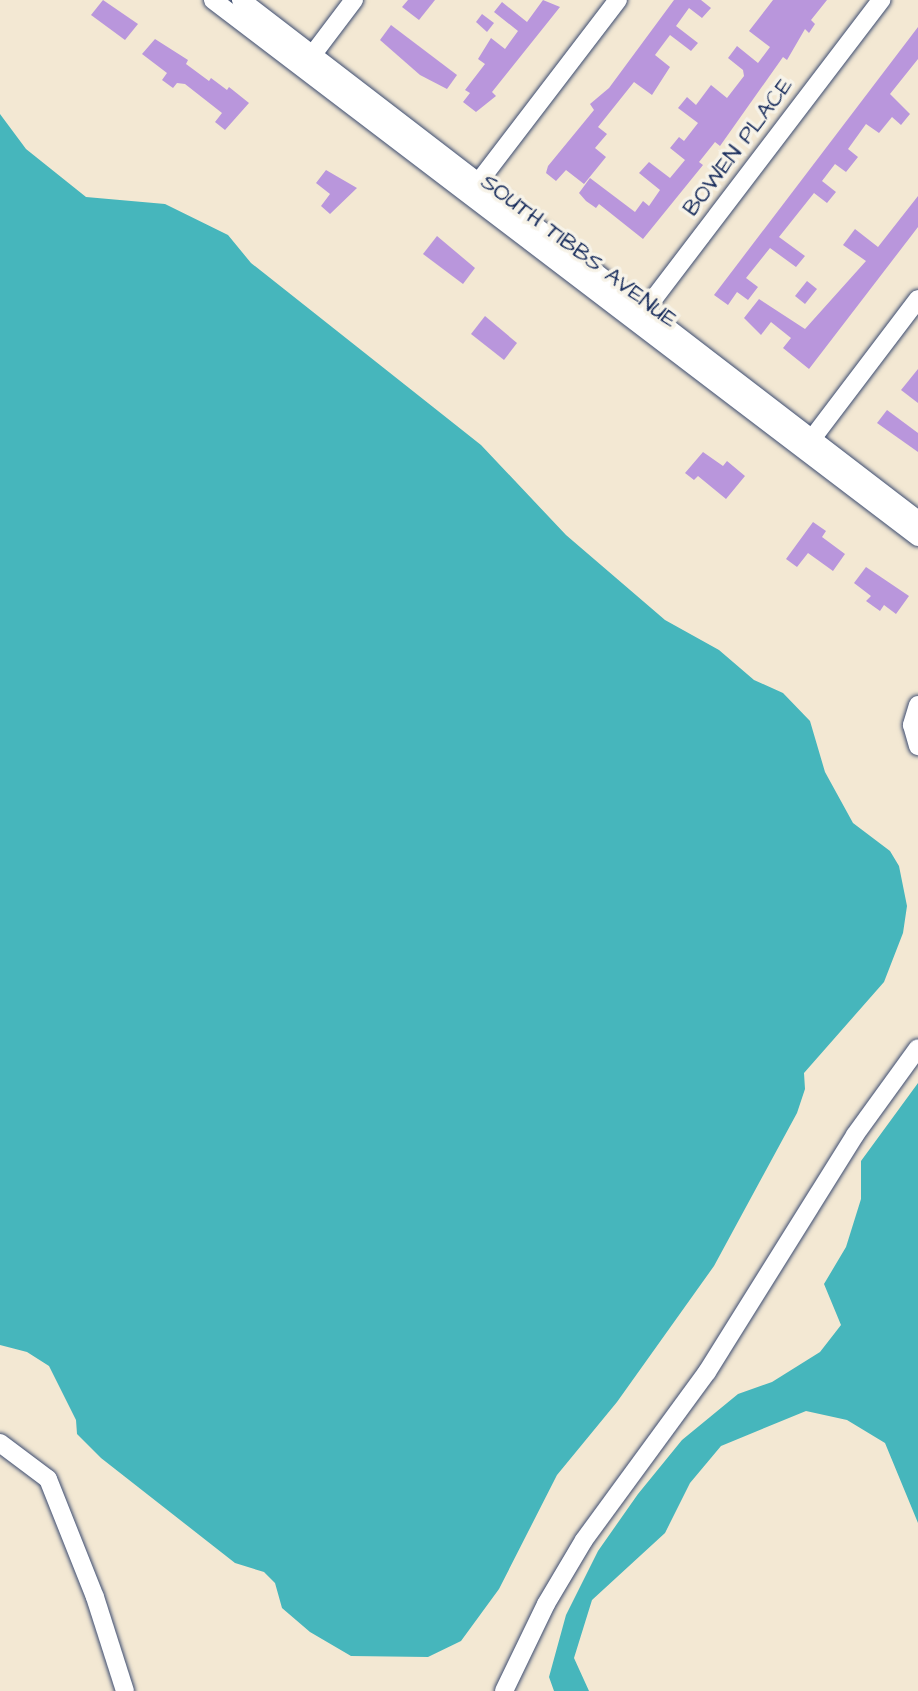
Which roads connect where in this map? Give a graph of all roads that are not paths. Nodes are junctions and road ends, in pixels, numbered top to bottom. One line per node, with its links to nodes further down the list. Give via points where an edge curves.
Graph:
1 (213, 0): 6 (street, SOUTH TIBBS AVENUE)
2 (241, 0): 6 (street, SOUTH TIBBS AVENUE)
3 (354, 0): 6 (street)
4 (618, 0): 7 (street)
5 (881, 0): 10 (street, BOWEN PLACE)
6 (306, 62): 7 (street, SOUTH TIBBS AVENUE); 8 (street, SOUTH TIBBS AVENUE)
7 (479, 183): 8 (street); 10 (street, SOUTH TIBBS AVENUE)
8 (467, 198): 10 (street, SOUTH TIBBS AVENUE)
9 (918, 299): 11 (street)
10 (640, 317): 11 (street, SOUTH TIBBS AVENUE)
11 (808, 444): 12 (street, SOUTH TIBBS AVENUE); 13 (street, SOUTH TIBBS AVENUE)
12 (918, 520)
13 (918, 537)
14 (918, 705): 15 (street, via 912,725)
15 (918, 746)
16 (918, 1048): 19 (street, via 855,1135 707,1372 584,1540 546,1604)
17 (0, 1443): 18 (street, via 48,1479 95,1597)
18 (125, 1691)
19 (504, 1691)

